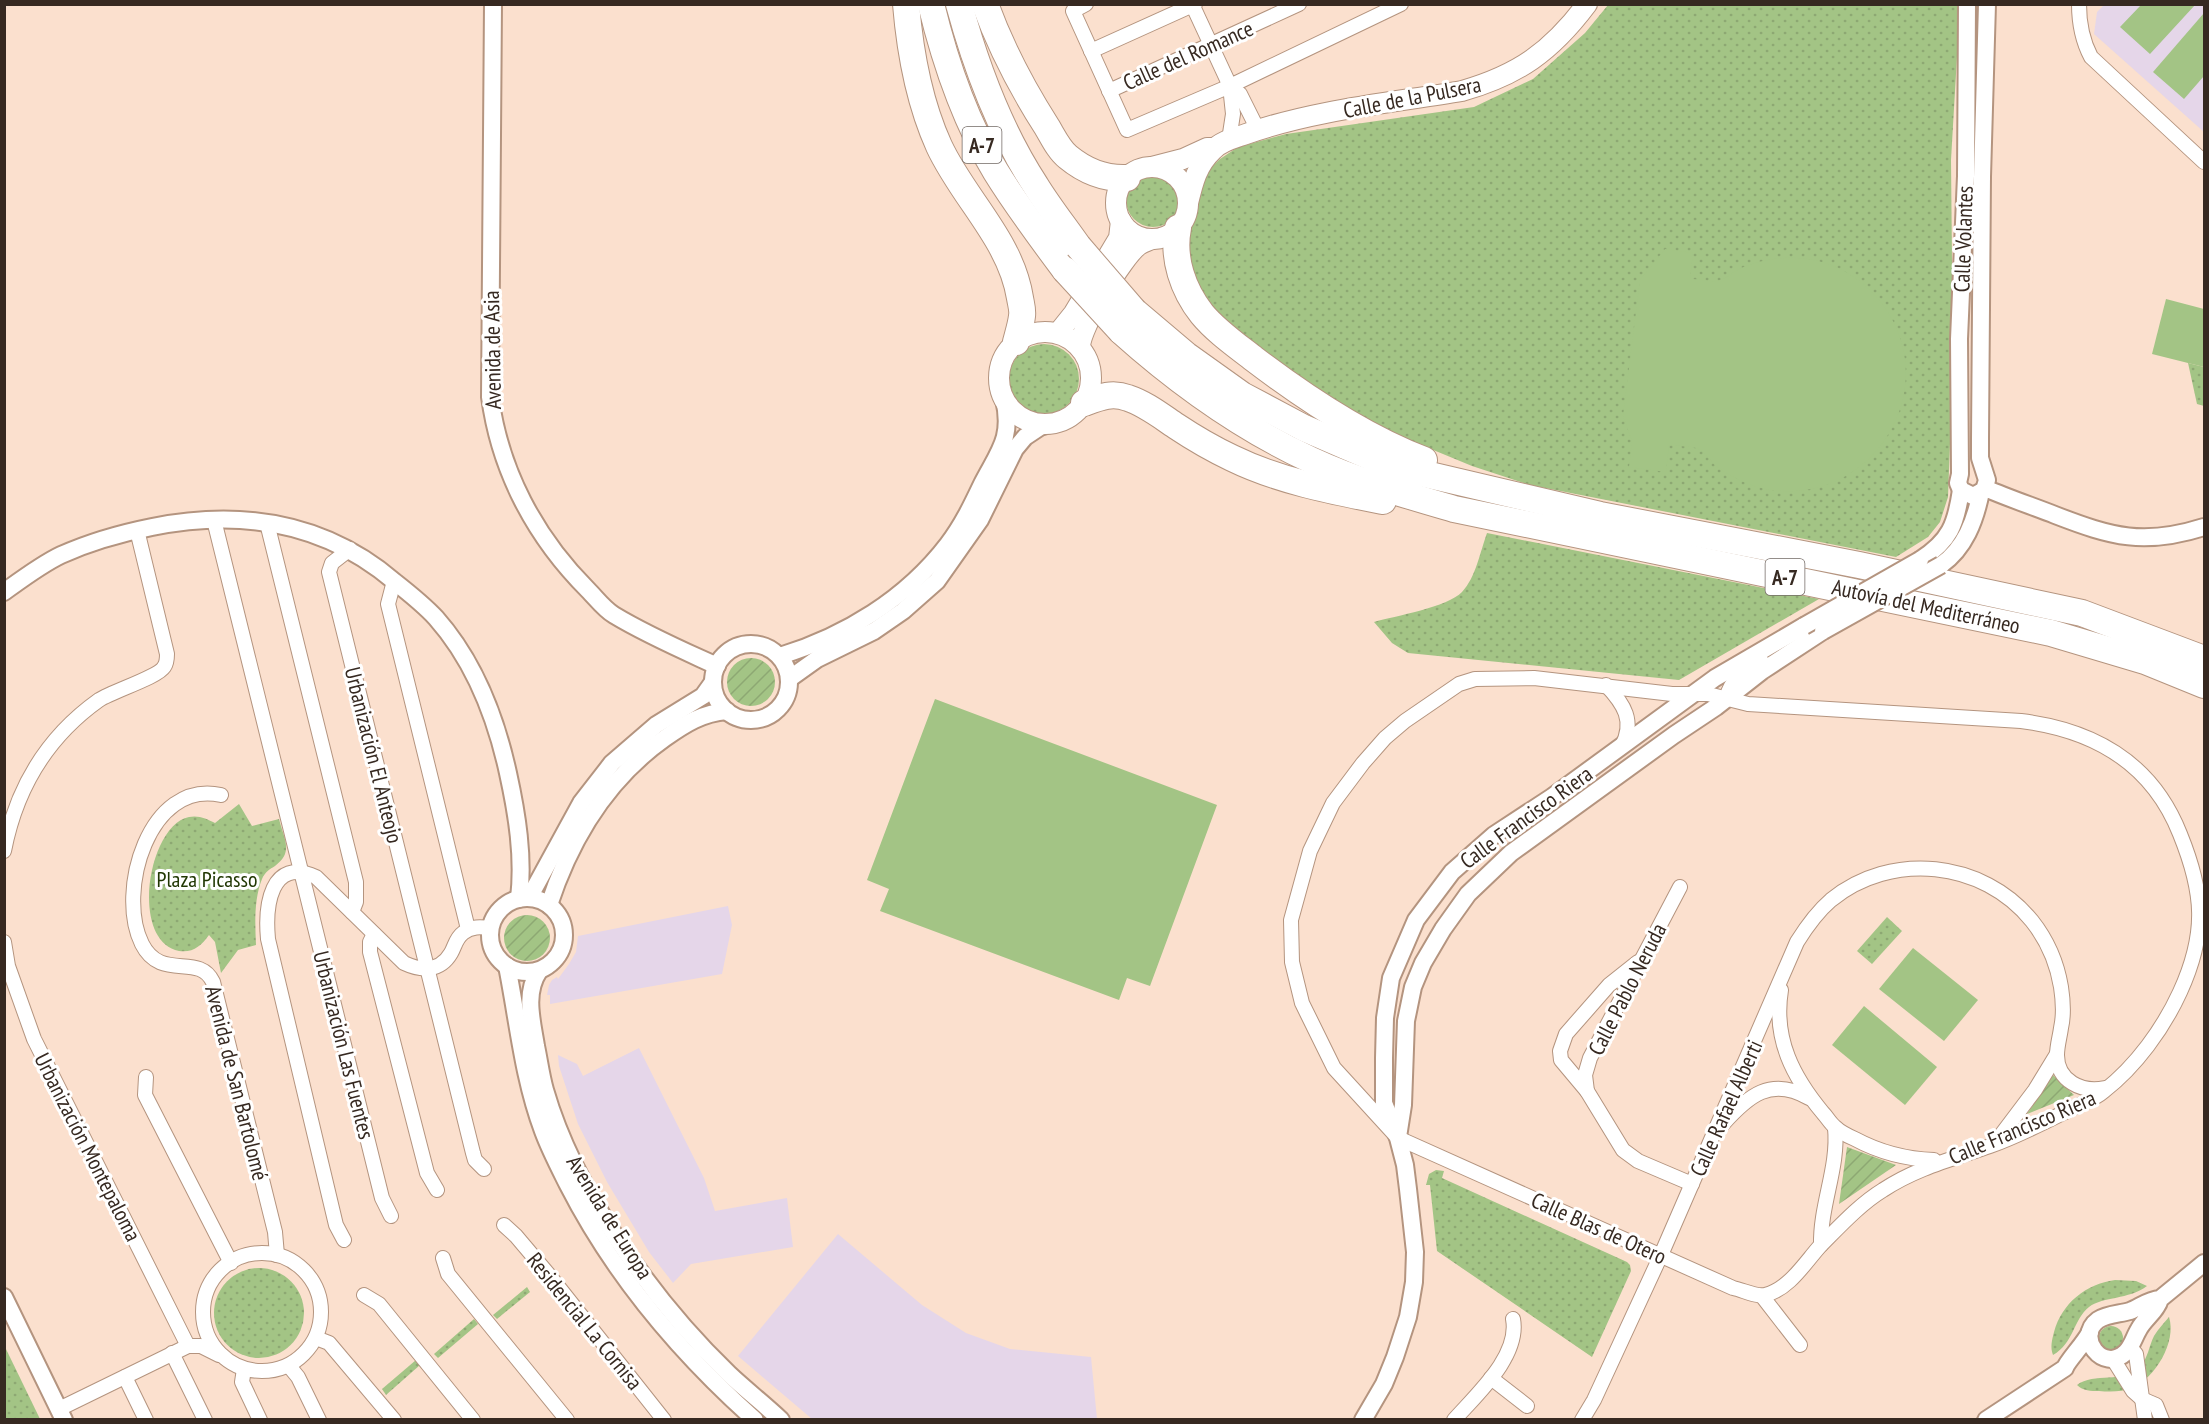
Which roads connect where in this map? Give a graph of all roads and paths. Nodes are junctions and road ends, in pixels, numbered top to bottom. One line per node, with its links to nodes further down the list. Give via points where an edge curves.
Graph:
1 (493, 4): 54 (street, Avenida de Asia, via 490,397 501,451 531,519 571,573 612,614)
2 (906, 4): 31 (highway, via 916,72 939,147 1005,251 1018,282 1022,315)
3 (931, 4): 29 (highway, A-7, bridge, via 962,100 994,170 1065,270)
4 (959, 4): 29 (highway, A-7, bridge, via 972,53 1000,120 1035,184)
5 (985, 4): 24 (highway, via 1030,102 1067,156 1103,176)
6 (1086, 4): 15 (street, via 1072,11)
7 (1299, 4): 14 (street, Calle del Romance)
8 (1401, 4): 16 (street)
9 (1587, 4): 18 (main road, Calle de la Pulsera, via 1566,30 1528,64 1480,86 1287,121)
10 (1967, 4): 20 (street, Calle Volantes)
11 (1987, 4): 21 (street, Calle Volantes)
12 (2079, 4): 22 (street, via 2080,29 2091,57)
13 (1193, 5): 14 (street); 15 (street)
14 (1211, 45): 16 (street); 17 (street, Calle del Romance)
15 (1091, 51): 17 (street)
16 (1230, 86): 17 (street, via 1126,130); 18 (street, via 1240,94); 19 (street, via 1233,114)
17 (1109, 91)
18 (1257, 130): 19 (main road, Calle de la Pulsera)
19 (1222, 144): 23 (main road, Calle de la Pulsera); 25 (main road, via 1196,173)
20 (1966, 151): 21 (street); 37 (street, Calle Volantes, via 1959,339)
21 (1983, 151): 38 (street, Calle Volantes)
22 (2205, 162)
23 (1152, 167): 24 (main road); 25 (main road, via 1177,177)
24 (1127, 178): 26 (main road, via 1116,203)
25 (1188, 203): 27 (main road)
26 (1121, 221): 28 (main road, via 1134,234); 30 (main road, via 1119,238)
27 (1178, 228): 28 (main road); 39 (highway, via 1175,251 1183,282 1202,313 1230,341 1319,404 1377,437)
28 (1152, 239): 32 (main road, via 1139,244 1126,258 1087,322)
29 (1128, 321): 36 (highway, A-7)
30 (1058, 333): 31 (main road, via 1036,333); 32 (main road)
31 (1016, 342): 33 (main road, via 1000,369)
32 (1080, 348): 34 (main road, via 1088,359 1091,374)
33 (1004, 399): 35 (main road, via 1024,419); 51 (street, via 1008,428 1003,443 950,542 928,568 873,614 810,647)
34 (1084, 403): 35 (main road, via 1069,417); 40 (highway, via 1107,395 1123,396 1152,409 1233,459 1266,472 1419,509)
35 (1050, 424): 56 (street, via 1025,437 1015,449 980,520 937,580 874,632 817,659)
36 (1367, 469): 39 (highway, Autovía del Mediterráneo / A-7, via 1408,470); 40 (highway, Autovía del Mediterráneo / A-7)
37 (1960, 482): 38 (street, via 1973,496); 38 (street, via 1971,467); 49 (street, Calle Francisco Riera, bridge, via 1955,520 1949,536 1936,550)
38 (1983, 484): 43 (street, via 2121,537 2169,536); 60 (street, Calle Francisco Riera, bridge, via 1963,544 1952,557 1823,631)
39 (1505, 494): 48 (highway, Autovía del Mediterráneo / A-7, via 2082,613)
40 (1454, 509): 53 (highway, Autovía del Mediterráneo / A-7, via 1996,620)
41 (214, 520): 42 (street); 44 (street); 68 (street)
42 (267, 523): 45 (street, via 306,531); 72 (street, via 356,882 356,902)
43 (2205, 527)
44 (137, 530): 47 (street, via 60,555); 66 (street, via 167,654 164,667 153,676 101,699 57,738 31,772 10,824)
45 (350, 549): 46 (street); 80 (street, Urbanización El Anteojo, via 332,563 329,572)
46 (394, 581): 65 (street, via 436,618 482,691 505,758); 74 (street, via 388,604)
47 (4, 592)
48 (2140, 633): 50 (highway); 52 (highway, Autovía del Mediterráneo / A-7)
49 (1776, 643): 55 (street, Calle Francisco Riera); 60 (street, Calle Francisco Riera, via 1772,653 1737,675)
50 (2205, 644)
51 (780, 656): 54 (street, via 763,646 744,644 725,655); 56 (street)
52 (2205, 659)
53 (2145, 662): 58 (highway, Autovía del Mediterráneo / A-7); 61 (highway)
54 (715, 674): 62 (street, via 720,703); 67 (street, via 703,696 656,725 612,763 581,803)
55 (1715, 678): 59 (street, Calle Francisco Riera); 60 (street)
56 (789, 679): 62 (street, via 784,700 766,717 739,718)
57 (1606, 685): 59 (street, via 1672,694); 63 (street, via 1628,719 1628,734); 89 (street, via 1534,678 1474,679 1459,684 1385,738 1333,803 1320,826 1291,920 1292,962 1302,1003 1334,1068)
58 (2205, 685)
59 (1695, 693): 60 (street); 63 (street, Calle Francisco Riera)
60 (1726, 698): 84 (street, Calle Francisco Riera, via 1748,704 2049,725 2097,741 2145,776 2186,848 2200,912 2198,941 2175,1004 2157,1033); 89 (street, Calle Francisco Riera, via 1511,853 1468,894 1443,928 1413,987 1406,1021)
61 (2205, 704)
62 (727, 711): 71 (street, via 704,715 684,725 648,750 621,777 579,834)
63 (1622, 747): 89 (street, Calle Francisco Riera, via 1494,835 1452,872 1416,920 1396,961 1385,1018 1384,1103)
64 (220, 795): 99 (street, Avenida de San Bartolomé, via 197,793 184,798 159,819 146,840 135,873 134,919 142,945 153,959 163,964 200,968 213,982 275,1232)
65 (519, 838): 67 (street, via 531,855 543,858); 70 (street)
66 (4, 851)
67 (552, 854): 70 (street)
68 (302, 873): 72 (street, via 315,877); 95 (street, Urbanización Las Fuentes, via 382,1198); 97 (street, via 280,878 274,886 267,907 268,939 336,1225)
69 (1680, 887): 77 (street, Calle Pablo Neruda)
70 (524, 898): 71 (street); 73 (street, via 501,909)
71 (549, 905): 81 (street, via 561,919 564,938 556,958)
72 (351, 912): 75 (street)
73 (491, 928): 74 (street); 79 (street, via 493,950)
74 (468, 929): 80 (street, via 458,937 446,960)
75 (374, 934): 80 (street, via 404,963 419,970); 94 (street, via 370,952 427,1173)
76 (4, 942): 115 (street, Urbanización Montepaloma, via 8,966 33,1039)
77 (1642, 958): 85 (street, Calle Pablo Neruda, via 1590,1058 1585,1075); 85 (street, via 1609,985 1562,1042 1561,1060)
78 (1789, 959): 82 (street, Calle Rafael Alberti, via 1818,912 1864,880 1881,873 1917,868 1972,877 2018,906 2051,951 2063,1005); 86 (street, Calle Rafael Alberti, via 1780,995 1781,1032 1792,1068); 88 (street, Calle Rafael Alberti)
79 (507, 966): 81 (street, via 517,971); 135 (street, Avenida de Europa, via 533,1100 543,1132 578,1203 617,1266 671,1336 717,1386)
80 (428, 969): 92 (street, via 473,1153)
81 (538, 971): 136 (street, Avenida de Europa, via 530,997 544,1089 588,1191 637,1267 688,1330 729,1374)
82 (2057, 1054): 84 (street, via 2064,1075 2082,1089 2105,1088); 90 (street, Calle Rafael Alberti)
83 (146, 1077): 102 (street, via 145,1095)
84 (2115, 1082): 90 (street, Calle Francisco Riera, via 2087,1101)
85 (1587, 1090): 93 (street, via 1623,1150)
86 (1811, 1099): 87 (street, Calle Rafael Alberti); 88 (street, via 1789,1089 1764,1090 1749,1098)
87 (1835, 1128): 91 (street, Calle Rafael Alberti, via 1870,1147 1906,1159); 98 (street, via 1837,1144 1820,1224)
88 (1715, 1132): 93 (street, Calle Rafael Alberti)
89 (1398, 1138): 100 (street, Calle Blas de Otero); 137 (street, Calle Francisco Riera, via 1416,1252 1414,1282 1395,1357)
90 (1994, 1144): 91 (street, Calle Francisco Riera)
91 (1946, 1161): 98 (street, Calle Francisco Riera, via 1919,1169 1881,1190)
92 (484, 1169)
93 (1692, 1184): 100 (street, Calle Rafael Alberti)
94 (437, 1190)
95 (391, 1216)
96 (504, 1225): 134 (street, Residencial La Cornisa)
97 (344, 1240)
98 (1821, 1245): 105 (street, Calle Francisco Riera, via 1780,1290)
99 (277, 1255): 102 (street, via 258,1253); 112 (street, via 301,1268 315,1286 322,1308)
100 (1661, 1256): 105 (street, Calle Blas de Otero, via 1733,1288); 139 (street, Calle Rafael Alberti)
101 (443, 1258): 133 (street, via 448,1274)
102 (231, 1263): 108 (street, via 211,1283)
103 (2205, 1263): 107 (street)
104 (364, 1295): 132 (street, via 379,1304)
105 (1762, 1296): 113 (street)
106 (4, 1297): 126 (street)
107 (2160, 1299): 109 (street); 114 (street)
108 (204, 1305): 115 (street); 117 (street, via 203,1317 210,1339)
109 (2111, 1316): 111 (street, via 2098,1320); 114 (street, via 2128,1325)
110 (1513, 1319): 123 (street, via 1514,1338)
111 (2090, 1331): 118 (street, via 2093,1350); 120 (street)
112 (316, 1338): 119 (street); 131 (street, via 329,1343)
113 (1800, 1345)
114 (2130, 1345): 118 (street, via 2123,1355); 124 (street, via 2136,1354)
115 (188, 1346): 116 (street); 117 (street, via 201,1346)
116 (172, 1353): 122 (street); 128 (street)
117 (224, 1358): 121 (street)
118 (2112, 1359): 120 (street, via 2088,1362 2070,1371); 124 (street)
119 (289, 1365): 121 (street, via 267,1372); 130 (street)
120 (2065, 1368): 140 (street)
121 (244, 1369): 129 (street, via 243,1382)
122 (125, 1377): 126 (street); 127 (street)
123 (1491, 1378): 125 (street); 138 (street)
124 (2142, 1399): 141 (street); 142 (street, via 2156,1405)
125 (1527, 1406)
126 (61, 1414)
127 (146, 1419)
128 (205, 1419)
129 (261, 1419)
130 (319, 1419)
131 (394, 1419)
132 (473, 1419)
133 (567, 1419)
134 (664, 1419)
135 (755, 1419)
136 (781, 1419)
137 (1363, 1419)
138 (1454, 1419)
139 (1582, 1419)
140 (1986, 1419)
141 (2145, 1419)
142 (2162, 1419)

